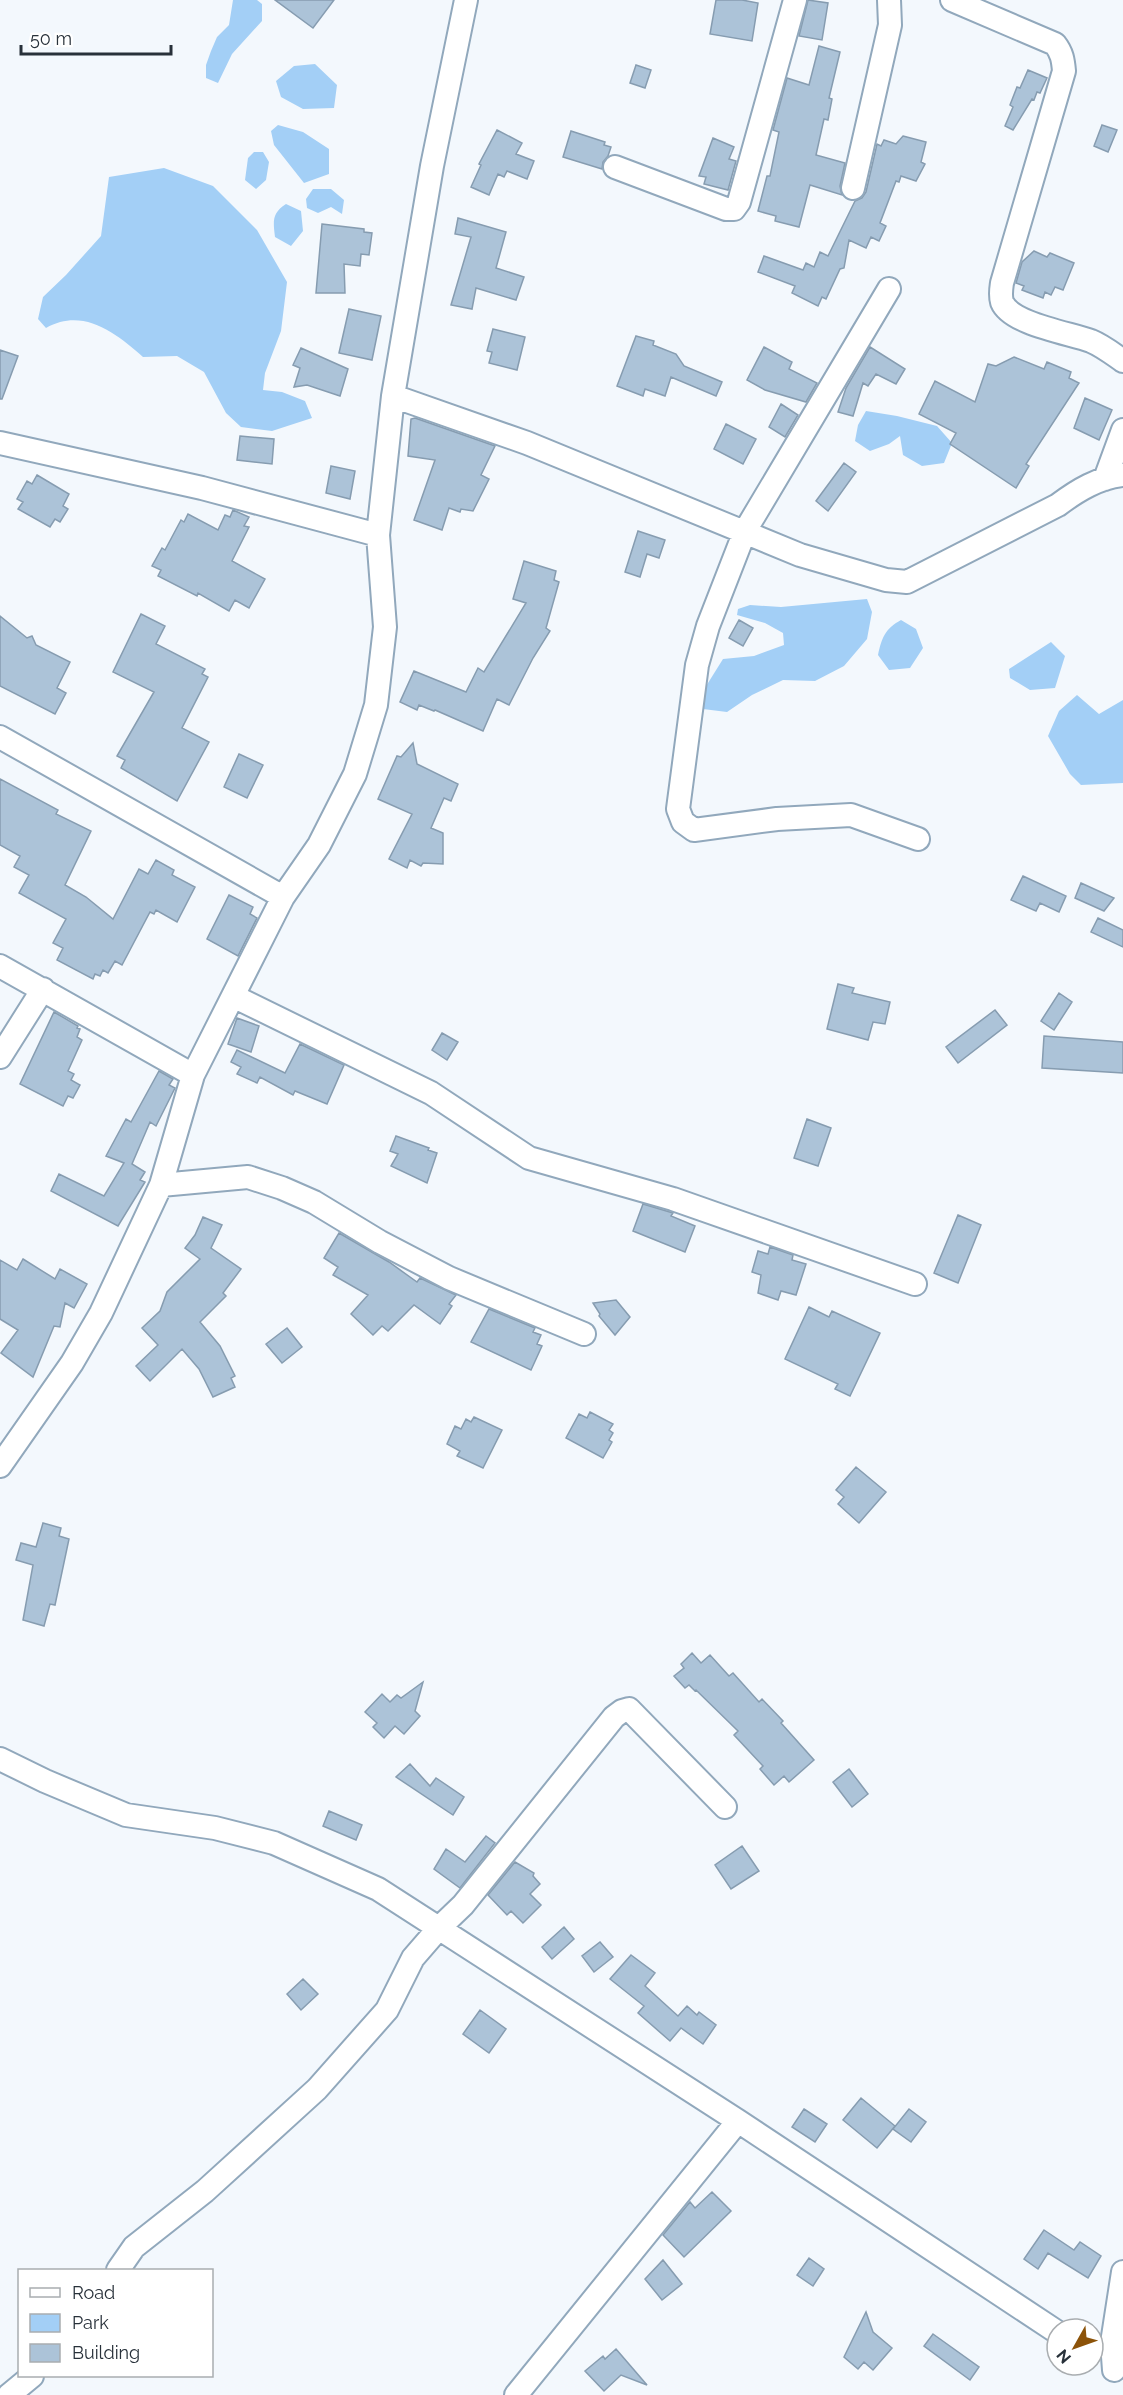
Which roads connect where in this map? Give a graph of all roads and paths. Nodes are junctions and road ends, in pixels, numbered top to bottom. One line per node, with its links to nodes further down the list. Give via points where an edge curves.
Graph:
1 (466, 0): 9 (street, via 432,166)
2 (795, 0): 5 (street, via 734,209 726,210)
3 (889, 0): 6 (street, via 890,25)
4 (952, 0): 8 (street, via 1055,44 1063,61 1064,71 1002,283 1003,303 1016,317 1091,341)
5 (615, 166)
6 (853, 188)
7 (889, 289): 13 (street)
8 (1123, 362)
9 (393, 396): 13 (street, via 527,443); 14 (street)
10 (1123, 430): 12 (street)
11 (0, 443): 14 (street, via 202,488)
12 (1114, 477): 13 (street, via 1080,489 1058,505 907,582 886,580 800,555)
13 (745, 531): 16 (street, via 697,665 683,760 680,818 694,830 777,819 851,815)
14 (378, 535): 17 (street, via 385,627 376,705 355,774 319,844)
15 (0, 737): 17 (street)
16 (918, 839)
17 (283, 897): 20 (street)
18 (0, 966): 19 (street)
19 (43, 989): 21 (street); 22 (street)
20 (232, 996): 22 (street); 24 (street, via 431,1093 529,1158 673,1199)
21 (0, 1057)
22 (193, 1075): 23 (street)
23 (161, 1185): 25 (street, via 248,1177 282,1188 449,1278); 26 (street, via 101,1313)
24 (915, 1284)
25 (584, 1334)
26 (0, 1466)
27 (0, 1759): 29 (street, via 126,1815 215,1828 274,1843 378,1889)
28 (725, 1807): 29 (street, via 629,1709 622,1711 464,1905)
29 (439, 1928): 30 (street); 31 (street, via 413,1958 387,2010 317,2089 206,2191 134,2247)
30 (738, 2121): 33 (street); 38 (street)
31 (119, 2269)
32 (1123, 2272): 35 (street, via 1112,2343)
33 (1045, 2324)
34 (1105, 2364): 35 (street)
35 (1118, 2373)
36 (31, 2377): 37 (street)
37 (9, 2395)
38 (516, 2395)

